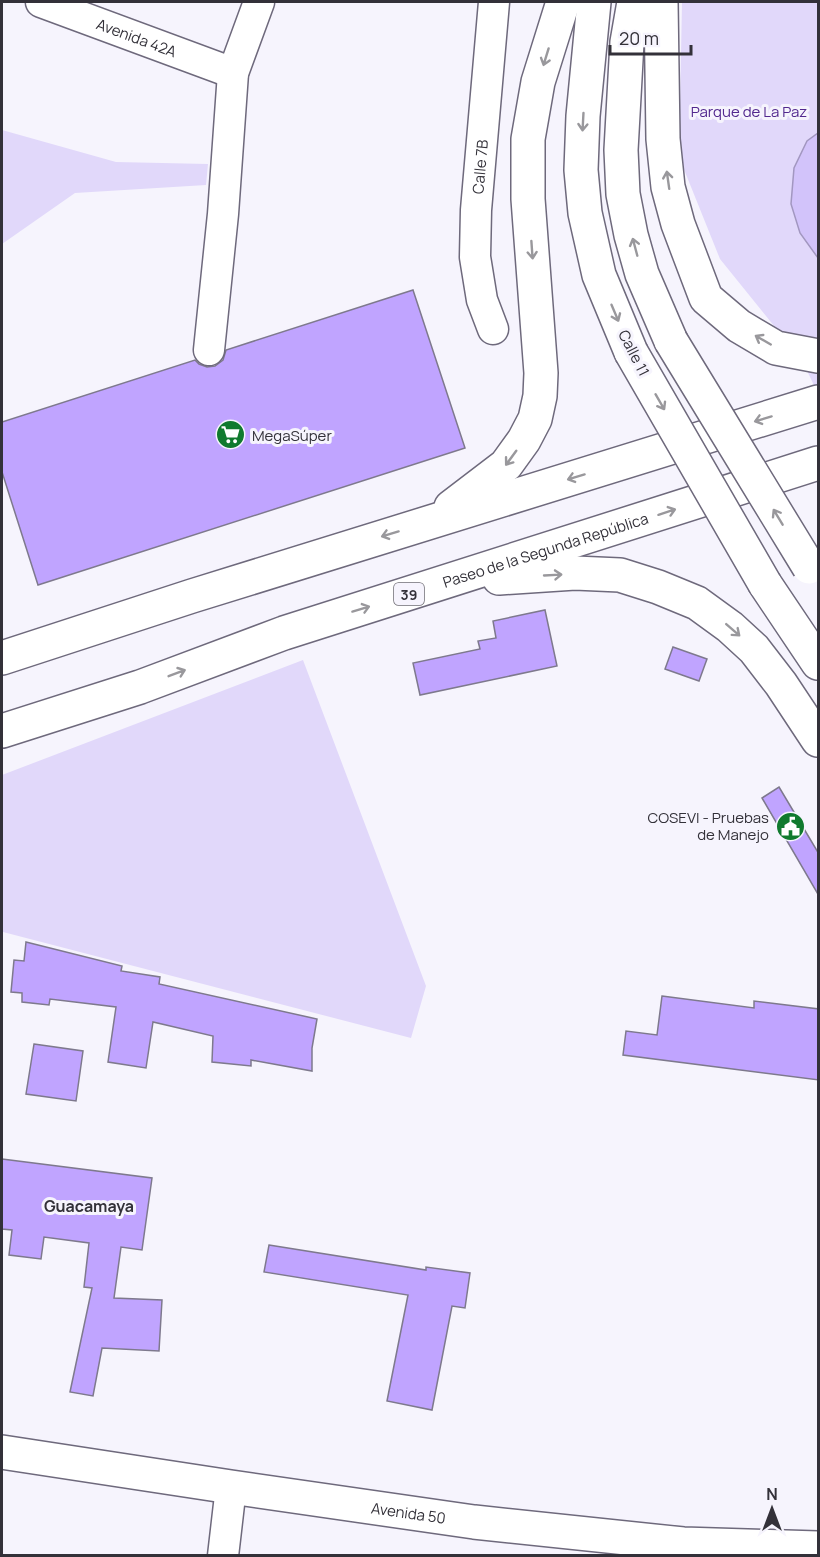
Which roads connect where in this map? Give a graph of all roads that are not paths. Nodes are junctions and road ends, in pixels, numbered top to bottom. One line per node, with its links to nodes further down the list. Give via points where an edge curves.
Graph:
1 (41, 2): 8 (street, Avenida 42A)
2 (259, 2): 8 (street)
3 (494, 2): 9 (street, Calle 7B, via 475,257 482,300)
4 (563, 2): 14 (main road, one-way to 14, via 538,82 528,139 528,199 541,373 535,419 506,465)
5 (594, 2): 20 (main road, Calle 11, one-way to 20, bridge, via 581,170 585,213 599,275 631,352 765,584)
6 (634, 2): 15 (main road, one-way to 6, bridge, via 672,340 642,274 623,194 621,150 627,42)
7 (661, 2): 11 (main road, one-way to 7, via 776,348 740,326 706,298 668,187)
8 (233, 73): 10 (street)
9 (493, 329)
10 (209, 350)
11 (819, 356)
12 (819, 402): 14 (main road, one-way to 14)
13 (819, 463): 16 (main road, Paseo de la Segunda República / 39, one-way to 13)
14 (433, 521): 17 (main road, one-way to 17)
15 (814, 574)
16 (452, 580): 21 (main road, Paseo de la Segunda República / 39, one-way to 16, via 284,633); 23 (main road, one-way to 23, via 575,573 620,575 697,603 754,648)
17 (192, 596): 18 (main road); 19 (main road)
18 (2, 639)
19 (2, 658)
20 (819, 663)
21 (140, 687): 22 (main road, Paseo de la Segunda República / 39); 24 (main road)
22 (2, 731)
23 (819, 740)
24 (2, 742)
25 (2, 1452): 26 (main road, Avenida 50)
26 (231, 1487): 28 (main road, Avenida 50); 29 (street)
27 (819, 1548): 28 (main road, Avenida 50)
28 (683, 1550)
29 (223, 1556)

